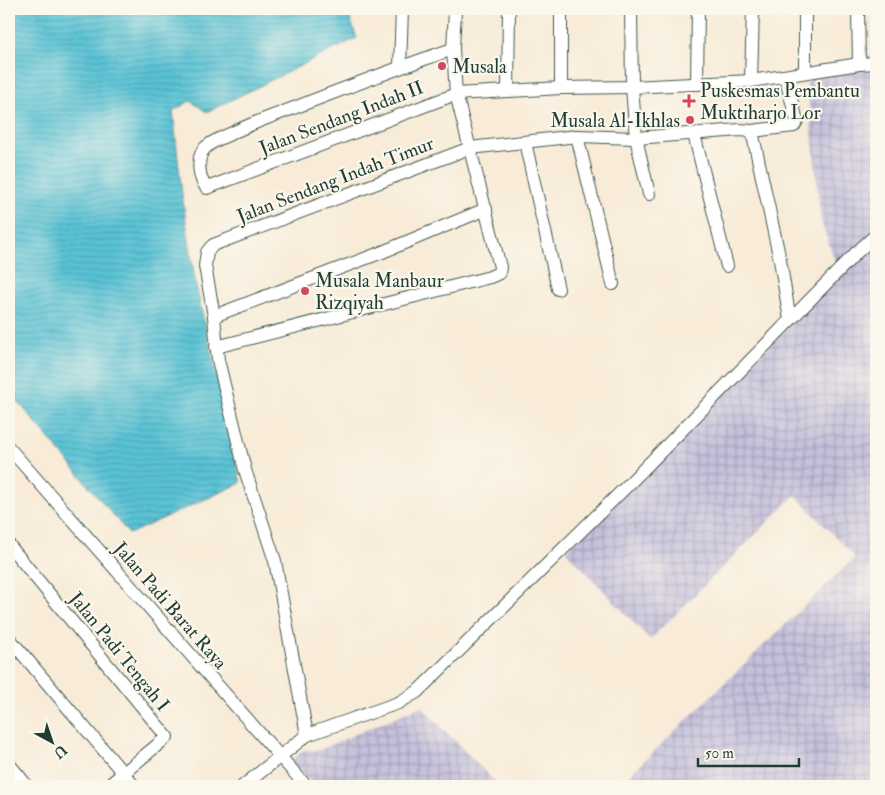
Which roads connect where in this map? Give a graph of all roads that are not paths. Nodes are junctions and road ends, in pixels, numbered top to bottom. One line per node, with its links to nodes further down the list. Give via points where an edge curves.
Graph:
1 (402, 9): 13 (street)
2 (455, 9): 10 (street)
3 (509, 9): 20 (street)
4 (561, 9): 19 (street)
5 (631, 9): 18 (street)
6 (698, 9): 17 (street)
7 (753, 9): 16 (street)
8 (805, 9): 14 (street)
9 (858, 9): 12 (street)
10 (453, 49): 13 (street); 21 (street)
11 (876, 63): 12 (street, Jalan Sendang Indah II)
12 (859, 64): 14 (street, Jalan Sendang Indah II)
13 (400, 67): 21 (street, Jalan Sendang Indah II, via 254,122 212,142 204,149 200,167 202,181 207,188)
14 (805, 72): 15 (street, Jalan Sendang Indah II)
15 (785, 76): 16 (street, Jalan Sendang Indah II); 22 (street, Jalan Sendang Indah Timur, via 797,121 794,126)
16 (751, 81): 17 (street, Jalan Sendang Indah II)
17 (697, 84): 18 (street, Jalan Sendang Indah II)
18 (632, 87): 19 (street, Jalan Sendang Indah II); 25 (street)
19 (561, 88): 20 (street, Jalan Sendang Indah II)
20 (508, 91): 21 (street, Jalan Sendang Indah II)
21 (456, 94): 27 (street)
22 (752, 132): 23 (street, Jalan Sendang Indah Timur); 35 (street)
23 (694, 134): 25 (street, Jalan Sendang Indah Timur); 31 (street)
24 (577, 136): 25 (street, Jalan Sendang Indah Timur); 26 (street, Jalan Sendang Indah Timur); 32 (street)
25 (636, 138): 28 (street)
26 (525, 142): 27 (street, Jalan Sendang Indah Timur); 33 (street)
27 (470, 148): 29 (street); 34 (street, Jalan Sendang Indah Timur, via 213,245 207,252 205,266)
28 (649, 194)
29 (486, 209): 34 (street); 36 (street, via 500,267 497,275)
30 (876, 235): 35 (street)
31 (727, 266)
32 (613, 284)
33 (558, 289)
34 (214, 316): 36 (street)
35 (790, 320): 40 (street, via 627,486 416,692 398,703)
36 (216, 347): 40 (street, via 245,470 275,561)
37 (9, 448): 41 (street, Jalan Padi Barat Raya)
38 (9, 545): 43 (street, Jalan Padi Tengah I, via 167,737)
39 (9, 638): 43 (street)
40 (307, 735): 41 (street)
41 (286, 752): 48 (street); 49 (street, Jalan Padi Barat Raya)
42 (9, 764): 44 (street)
43 (123, 774): 46 (street); 47 (street)
44 (14, 780): 45 (street)
45 (27, 786)
46 (108, 786)
47 (134, 786)
48 (243, 786)
49 (306, 786)

